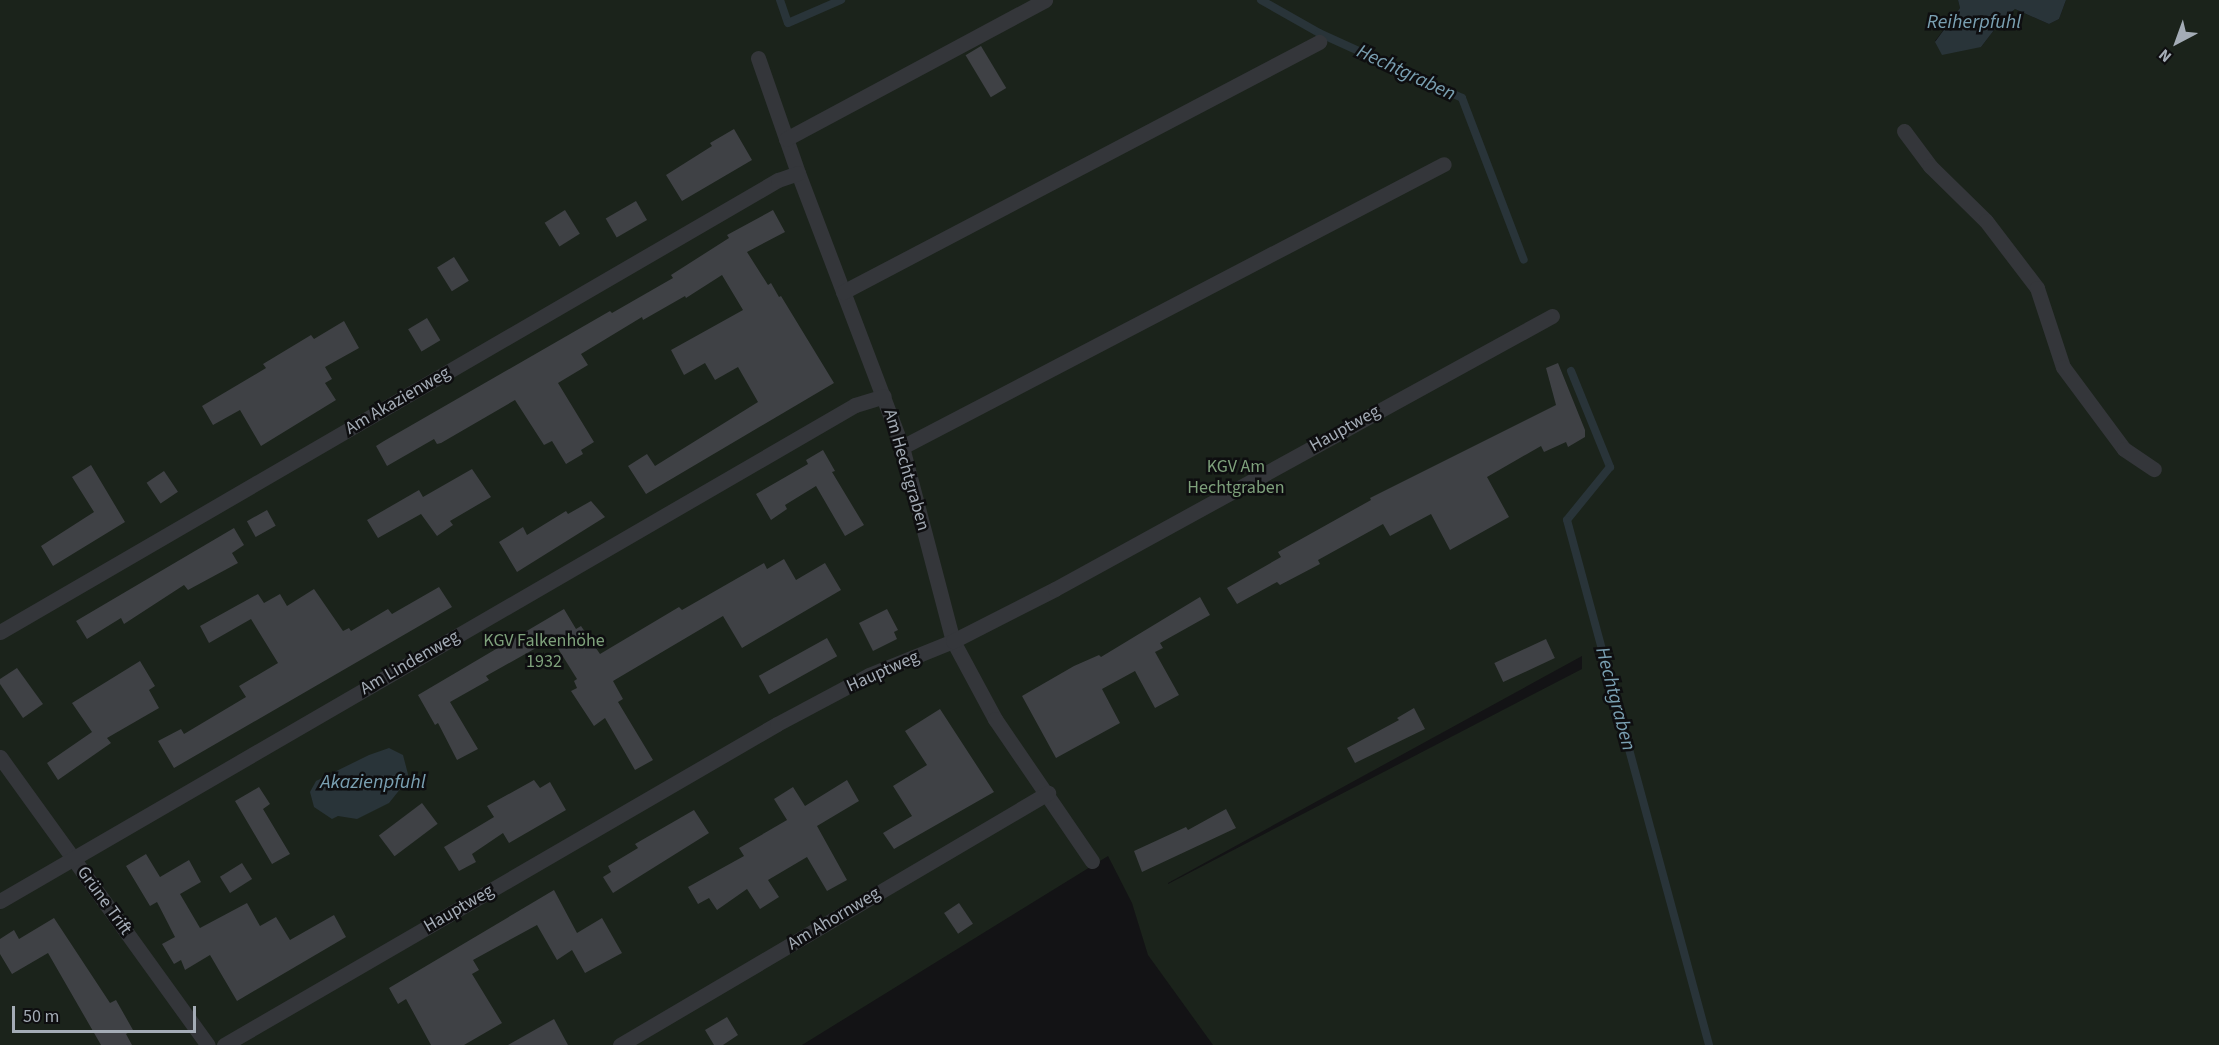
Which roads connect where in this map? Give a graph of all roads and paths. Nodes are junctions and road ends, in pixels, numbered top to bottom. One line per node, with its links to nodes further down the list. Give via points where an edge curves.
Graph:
1 (1045, 0): 5 (lane)
2 (1319, 42): 8 (lane)
3 (759, 58): 5 (lane, Am Hechtgraben)
4 (1904, 131): 12 (lane, via 1930,166 1986,221 2037,288 2063,367 2124,449)
5 (786, 139): 7 (lane, Am Hechtgraben)
6 (1444, 164): 11 (lane)
7 (798, 173): 8 (lane, Am Hechtgraben); 13 (lane, Am Akazienweg, via 778,180)
8 (843, 292): 10 (lane, Am Hechtgraben)
9 (1552, 316): 14 (lane, Hauptweg)
10 (884, 396): 11 (lane, Am Hechtgraben); 17 (lane, Am Lindenweg, via 855,405)
11 (902, 447): 14 (lane, Am Hechtgraben)
12 (2154, 469)
13 (0, 632)
14 (953, 641): 16 (lane, Am Hechtgraben, via 995,718); 21 (lane, Hauptweg, via 869,675 777,724)
15 (0, 757): 17 (lane, Grüne Trift)
16 (1048, 793): 18 (lane, Am Hechtgraben); 22 (lane, Am Ahornweg)
17 (74, 858): 19 (lane, Am Lindenweg); 20 (lane, Grüne Trift)
18 (1092, 861)
19 (0, 901)
20 (208, 1045)
21 (224, 1045)
22 (620, 1045)

